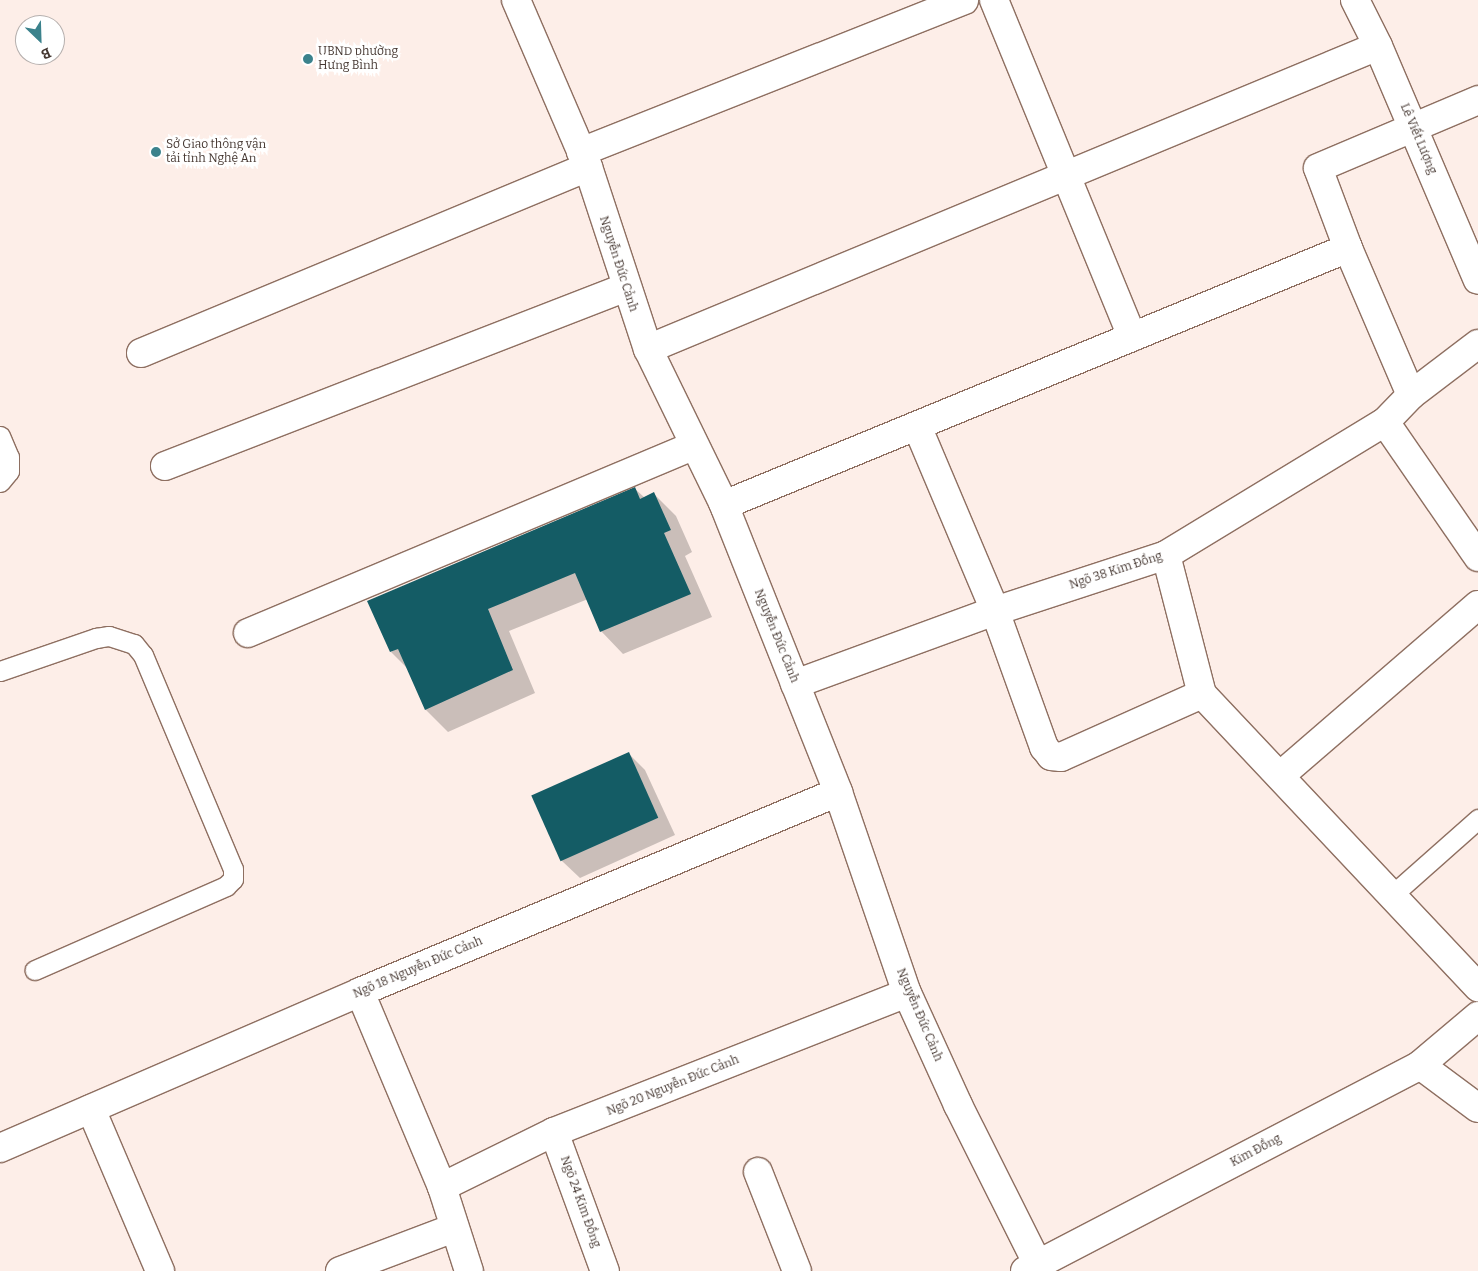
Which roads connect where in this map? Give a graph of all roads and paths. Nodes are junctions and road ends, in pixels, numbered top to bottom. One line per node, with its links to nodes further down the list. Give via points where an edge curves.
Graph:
1 (516, 0): 8 (street, Nguyễn Đức Cảnh)
2 (964, 0): 8 (street)
3 (994, 0): 9 (street)
4 (1355, 0): 5 (street, Lê Viết Lượng)
5 (1378, 46): 7 (street, Lê Viết Lượng); 9 (street)
6 (1478, 100): 7 (street)
7 (1414, 128): 10 (street, via 1318,168); 11 (street, Lê Viết Lượng)
8 (584, 160): 12 (street, Nguyễn Đức Cảnh); 16 (street)
9 (1066, 175): 13 (street); 15 (street)
10 (1348, 248): 13 (street); 17 (street)
11 (1478, 280)
12 (625, 288): 15 (street, Nguyễn Đức Cảnh); 22 (street)
13 (1132, 337): 19 (street)
14 (1478, 344): 17 (street, Ngõ 38 Kim Đồng)
15 (648, 350): 21 (street, Nguyễn Đức Cảnh)
16 (141, 353)
17 (1412, 394): 18 (street, Ngõ 38 Kim Đồng)
18 (1385, 422): 25 (street, Ngõ 38 Kim Đồng); 26 (street)
19 (918, 426): 24 (street); 28 (street)
20 (0, 436): 23 (lane, via 8,457 9,471)
21 (693, 446): 24 (street, Nguyễn Đức Cảnh); 29 (street)
22 (166, 466)
23 (0, 482)
24 (724, 505): 31 (street, Nguyễn Đức Cảnh)
25 (1166, 555): 28 (street, Ngõ 38 Kim Đồng); 32 (street)
26 (1478, 557)
27 (1478, 604): 33 (street)
28 (995, 611): 31 (street, Ngõ 38 Kim Đồng); 32 (street, via 1044,747 1051,756 1061,757)
29 (248, 633)
30 (0, 671): 37 (lane, via 96,638 109,636 134,644 143,655 233,869 233,879 226,886)
31 (795, 684): 34 (street, Nguyễn Đức Cảnh)
32 (1202, 694): 33 (street)
33 (1280, 774): 36 (street)
34 (838, 792): 39 (street, Ngõ 18 Nguyễn Đức Cảnh); 40 (street, Nguyễn Đức Cảnh)
35 (1478, 819): 36 (lane)
36 (1392, 895): 38 (street)
37 (35, 970)
38 (1478, 987)
39 (360, 992): 44 (street, Ngõ 18 Nguyễn Đức Cảnh); 48 (street)
40 (907, 993): 45 (street, Ngõ 20 Nguyễn Đức Cảnh); 50 (street, Nguyễn Đức Cảnh)
41 (1478, 1016): 42 (street, Kim Đồng)
42 (1420, 1065): 43 (street); 50 (street, Kim Đồng)
43 (1478, 1108)
44 (91, 1109): 46 (street, Ngõ 18 Nguyễn Đức Cảnh); 51 (street)
45 (554, 1132): 48 (street, Ngõ 20 Nguyễn Đức Cảnh); 54 (street, Ngõ 24 Kim Đồng)
46 (0, 1148)
47 (758, 1172): 55 (street)
48 (442, 1188): 49 (street)
49 (454, 1228): 52 (street); 53 (street)
50 (1035, 1269)
51 (160, 1271)
52 (340, 1271)
53 (469, 1271)
54 (606, 1271)
55 (797, 1271)

